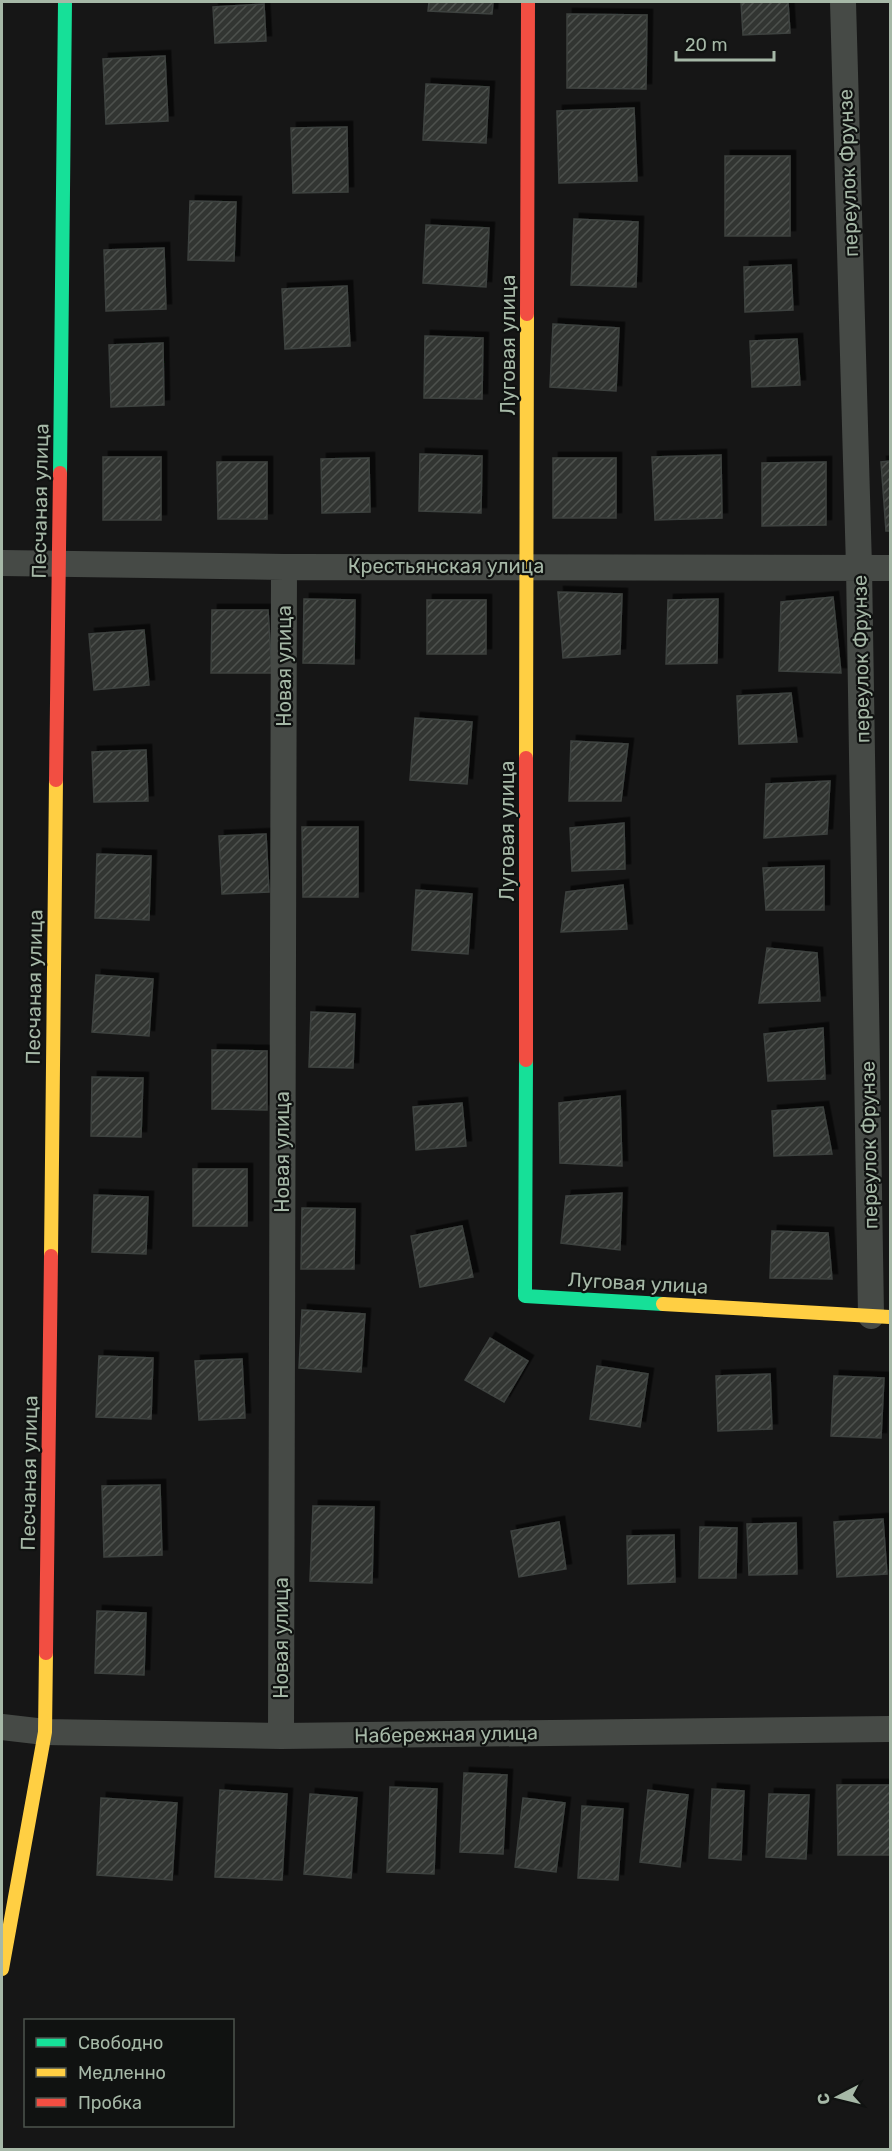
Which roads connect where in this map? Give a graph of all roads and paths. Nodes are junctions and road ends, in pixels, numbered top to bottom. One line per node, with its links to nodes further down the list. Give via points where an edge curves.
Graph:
1 (65, 2): 5 (street, Песчаная улица)
2 (528, 2): 6 (street, Луговая улица)
3 (843, 2): 8 (street, переулок Фрунзе)
4 (2, 563): 5 (street, Крестьянская улица)
5 (59, 564): 7 (street, Крестьянская улица); 13 (street, Песчаная улица)
6 (527, 566): 7 (street, Крестьянская улица); 8 (street, Крестьянская улица); 10 (street, Луговая улица, via 525,1296)
7 (284, 567): 14 (street, Новая улица)
8 (859, 567): 9 (street, Крестьянская улица); 10 (street, переулок Фрунзе)
9 (891, 567)
10 (881, 1316)
11 (2, 1727): 13 (street, Набережная улица)
12 (891, 1729): 14 (street, Набережная улица)
13 (45, 1732): 14 (street, Набережная улица); 15 (street, Песчаная улица)
14 (281, 1736)
15 (2, 1970)

